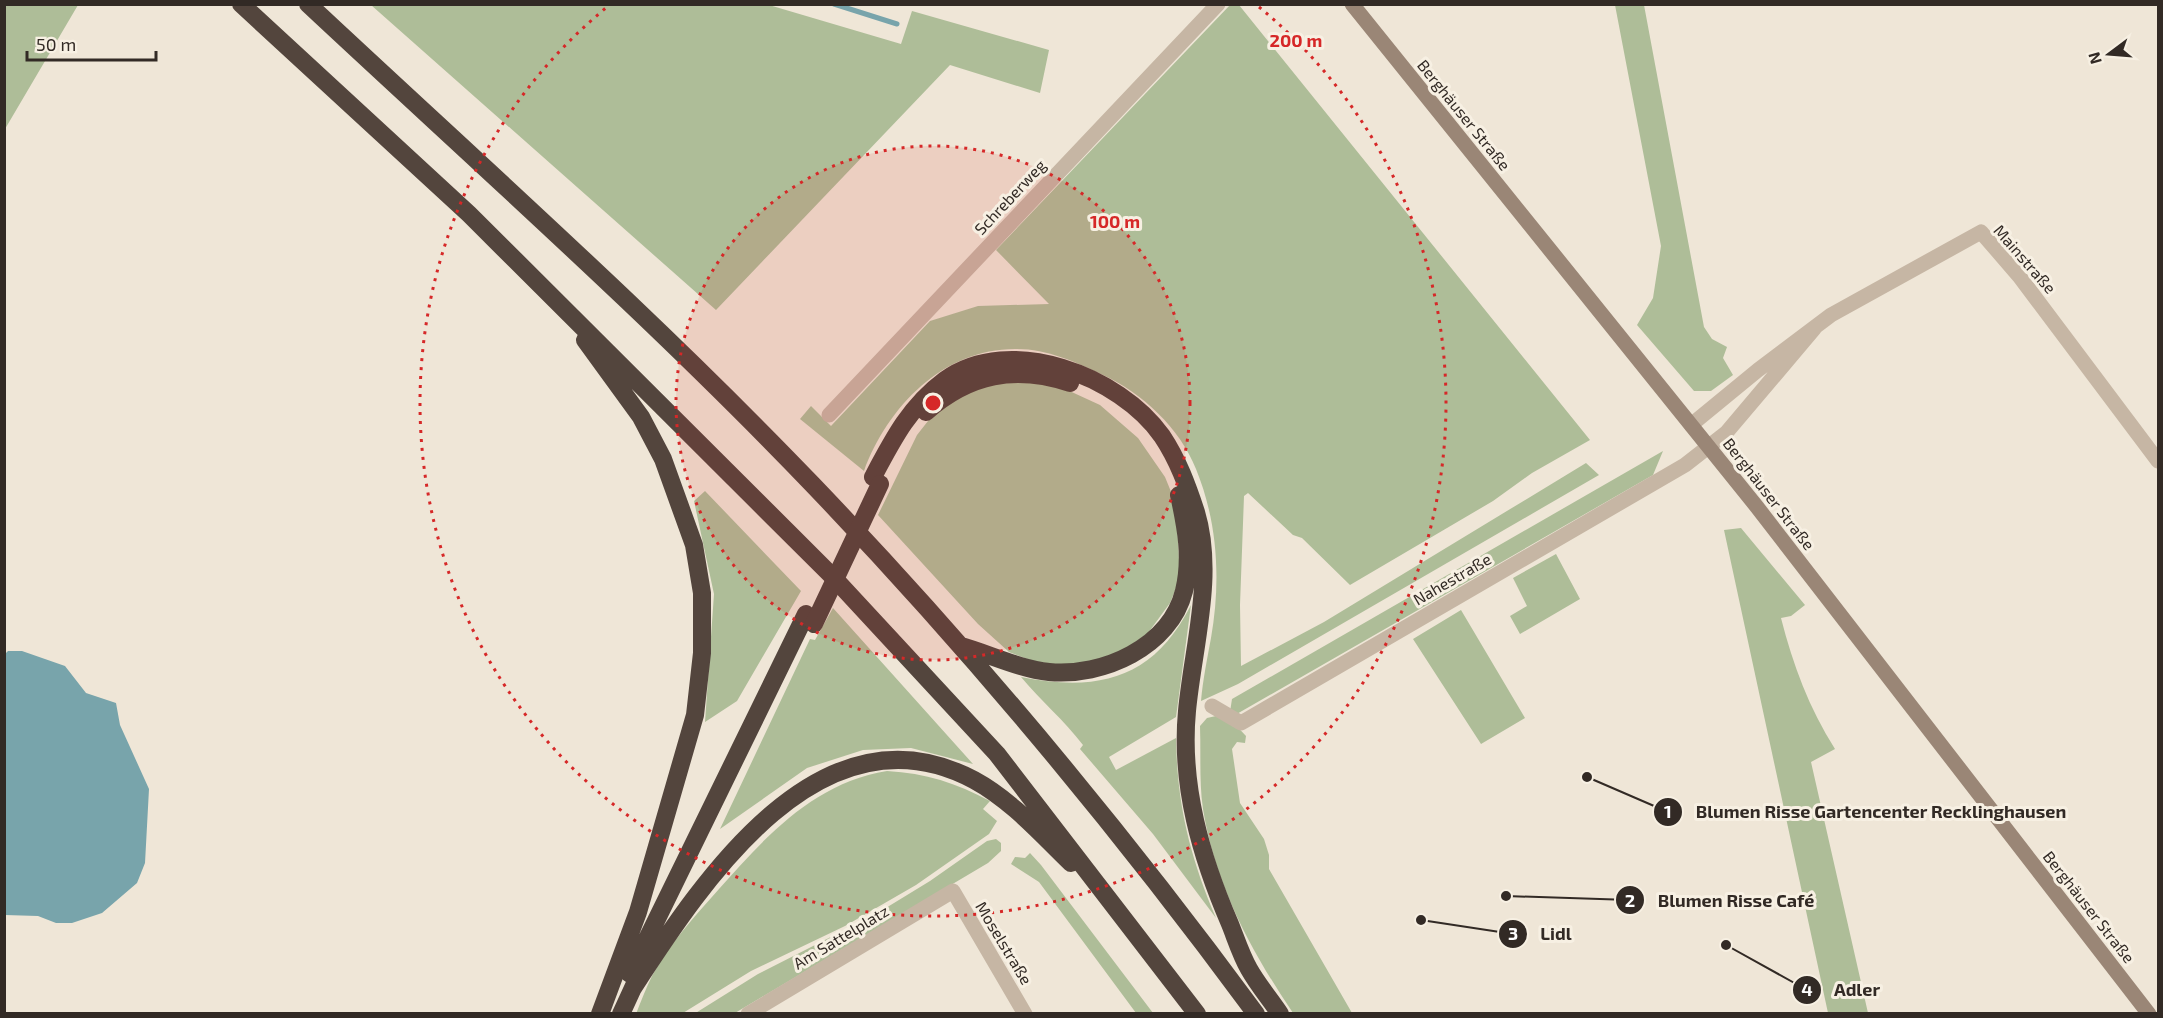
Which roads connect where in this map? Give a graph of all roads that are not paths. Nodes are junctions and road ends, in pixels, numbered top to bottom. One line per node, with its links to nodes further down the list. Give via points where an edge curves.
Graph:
1 (241, 4): 5 (highway)
2 (308, 4): 13 (highway, via 649,322 810,482)
3 (1218, 4): 7 (street, Schreberweg)
4 (1352, 4): 8 (street, Berghäuser Straße)
5 (554, 297): 16 (highway, via 834,578 997,754); 18 (highway, via 641,417 663,459 694,545 702,593 702,653 695,715 638,912)
6 (1814, 329): 8 (street, Mainstraße); 9 (street, Mainstraße, via 1726,433); 10 (street, Mainstraße, via 1831,315 1982,232)
7 (829, 415)
8 (1691, 425): 9 (street, Berghäuser Straße)
9 (1708, 447): 14 (street, Nahestraße, via 1685,465 1241,723); 26 (street, Berghäuser Straße)
10 (2158, 461)
11 (877, 480): 12 (highway); 13 (highway, via 910,429 941,399 972,382 1011,373 1051,377 1104,399 1143,431 1161,457 1179,494 1189,560 1184,592 1167,624 1151,642 1101,669 1074,673 1047,672); 25 (highway, via 899,427 918,403 948,378 977,365 1002,360 1031,360 1095,381 1126,401 1161,435 1180,467 1197,515 1203,550 1186,732 1188,774 1203,857 1249,969)
12 (810, 619): 17 (highway); 19 (highway)
13 (961, 646): 24 (highway, via 1080,787)
14 (1212, 706)
15 (952, 891): 21 (street, Am Sattelplatz); 22 (street, Moselstraße)
16 (1122, 913): 17 (highway, via 1012,806 975,780 923,762 876,761 822,778 765,819 691,902); 23 (highway)
17 (633, 988): 20 (highway)
18 (600, 1014)
19 (610, 1014)
20 (621, 1014)
21 (748, 1014)
22 (1025, 1014)
23 (1197, 1014)
24 (1256, 1014)
25 (1280, 1014)
26 (2149, 1014)

